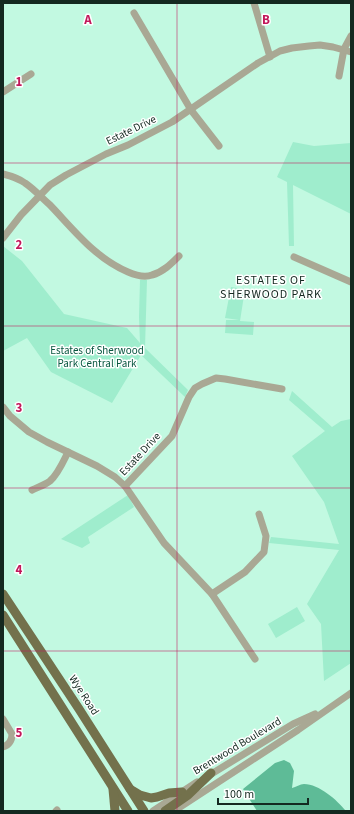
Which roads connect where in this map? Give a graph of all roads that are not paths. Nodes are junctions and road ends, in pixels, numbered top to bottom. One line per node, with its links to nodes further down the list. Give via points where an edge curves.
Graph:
1 (254, 3): 5 (street)
2 (134, 13): 9 (street)
3 (351, 36): 4 (street)
4 (348, 51): 5 (street, Estate Drive, via 320,45 292,48); 7 (street)
5 (270, 56): 9 (street, Estate Drive)
6 (31, 74): 8 (street)
7 (339, 76)
8 (3, 92)
9 (191, 110): 10 (street); 12 (street, Estate Drive, via 66,175)
10 (219, 146)
11 (3, 174): 12 (street, via 19,178)
12 (40, 195): 13 (street, Estate Drive); 14 (street, via 107,261 133,274 152,275 166,268)
13 (3, 238)
14 (179, 256)
15 (294, 257): 16 (street)
16 (351, 282)
17 (282, 389): 20 (street, Estate Drive, via 216,378 198,386 189,397 172,436)
18 (3, 407): 19 (street, Estate Drive, via 29,432)
19 (68, 452): 20 (street, Estate Drive, via 97,466); 21 (street, via 51,480)
20 (125, 486): 24 (street, Estate Drive, via 164,543)
21 (32, 490)
22 (259, 514): 24 (street, via 266,536 264,552 245,572)
23 (3, 594): 32 (main road, Wye Road)
24 (212, 594): 26 (street, Estate Drive)
25 (3, 614): 33 (main road)
26 (255, 659)
27 (351, 693): 28 (street, Brentwood Boulevard)
28 (335, 704): 31 (street, Brentwood Boulevard, via 293,724); 35 (street, Brentwood Boulevard)
29 (3, 719): 30 (street, via 12,734 10,742)
30 (3, 747)
31 (211, 773): 34 (street, Brentwood Boulevard); 40 (main road, via 188,795)
32 (124, 780): 34 (main road, via 131,790 146,797); 38 (main road, Wye Road)
33 (113, 788): 36 (main road); 37 (main road)
34 (182, 792): 39 (street, Brentwood Boulevard)
35 (176, 810)
36 (115, 811)
37 (128, 811)
38 (144, 811)
39 (153, 811)
40 (165, 811)

